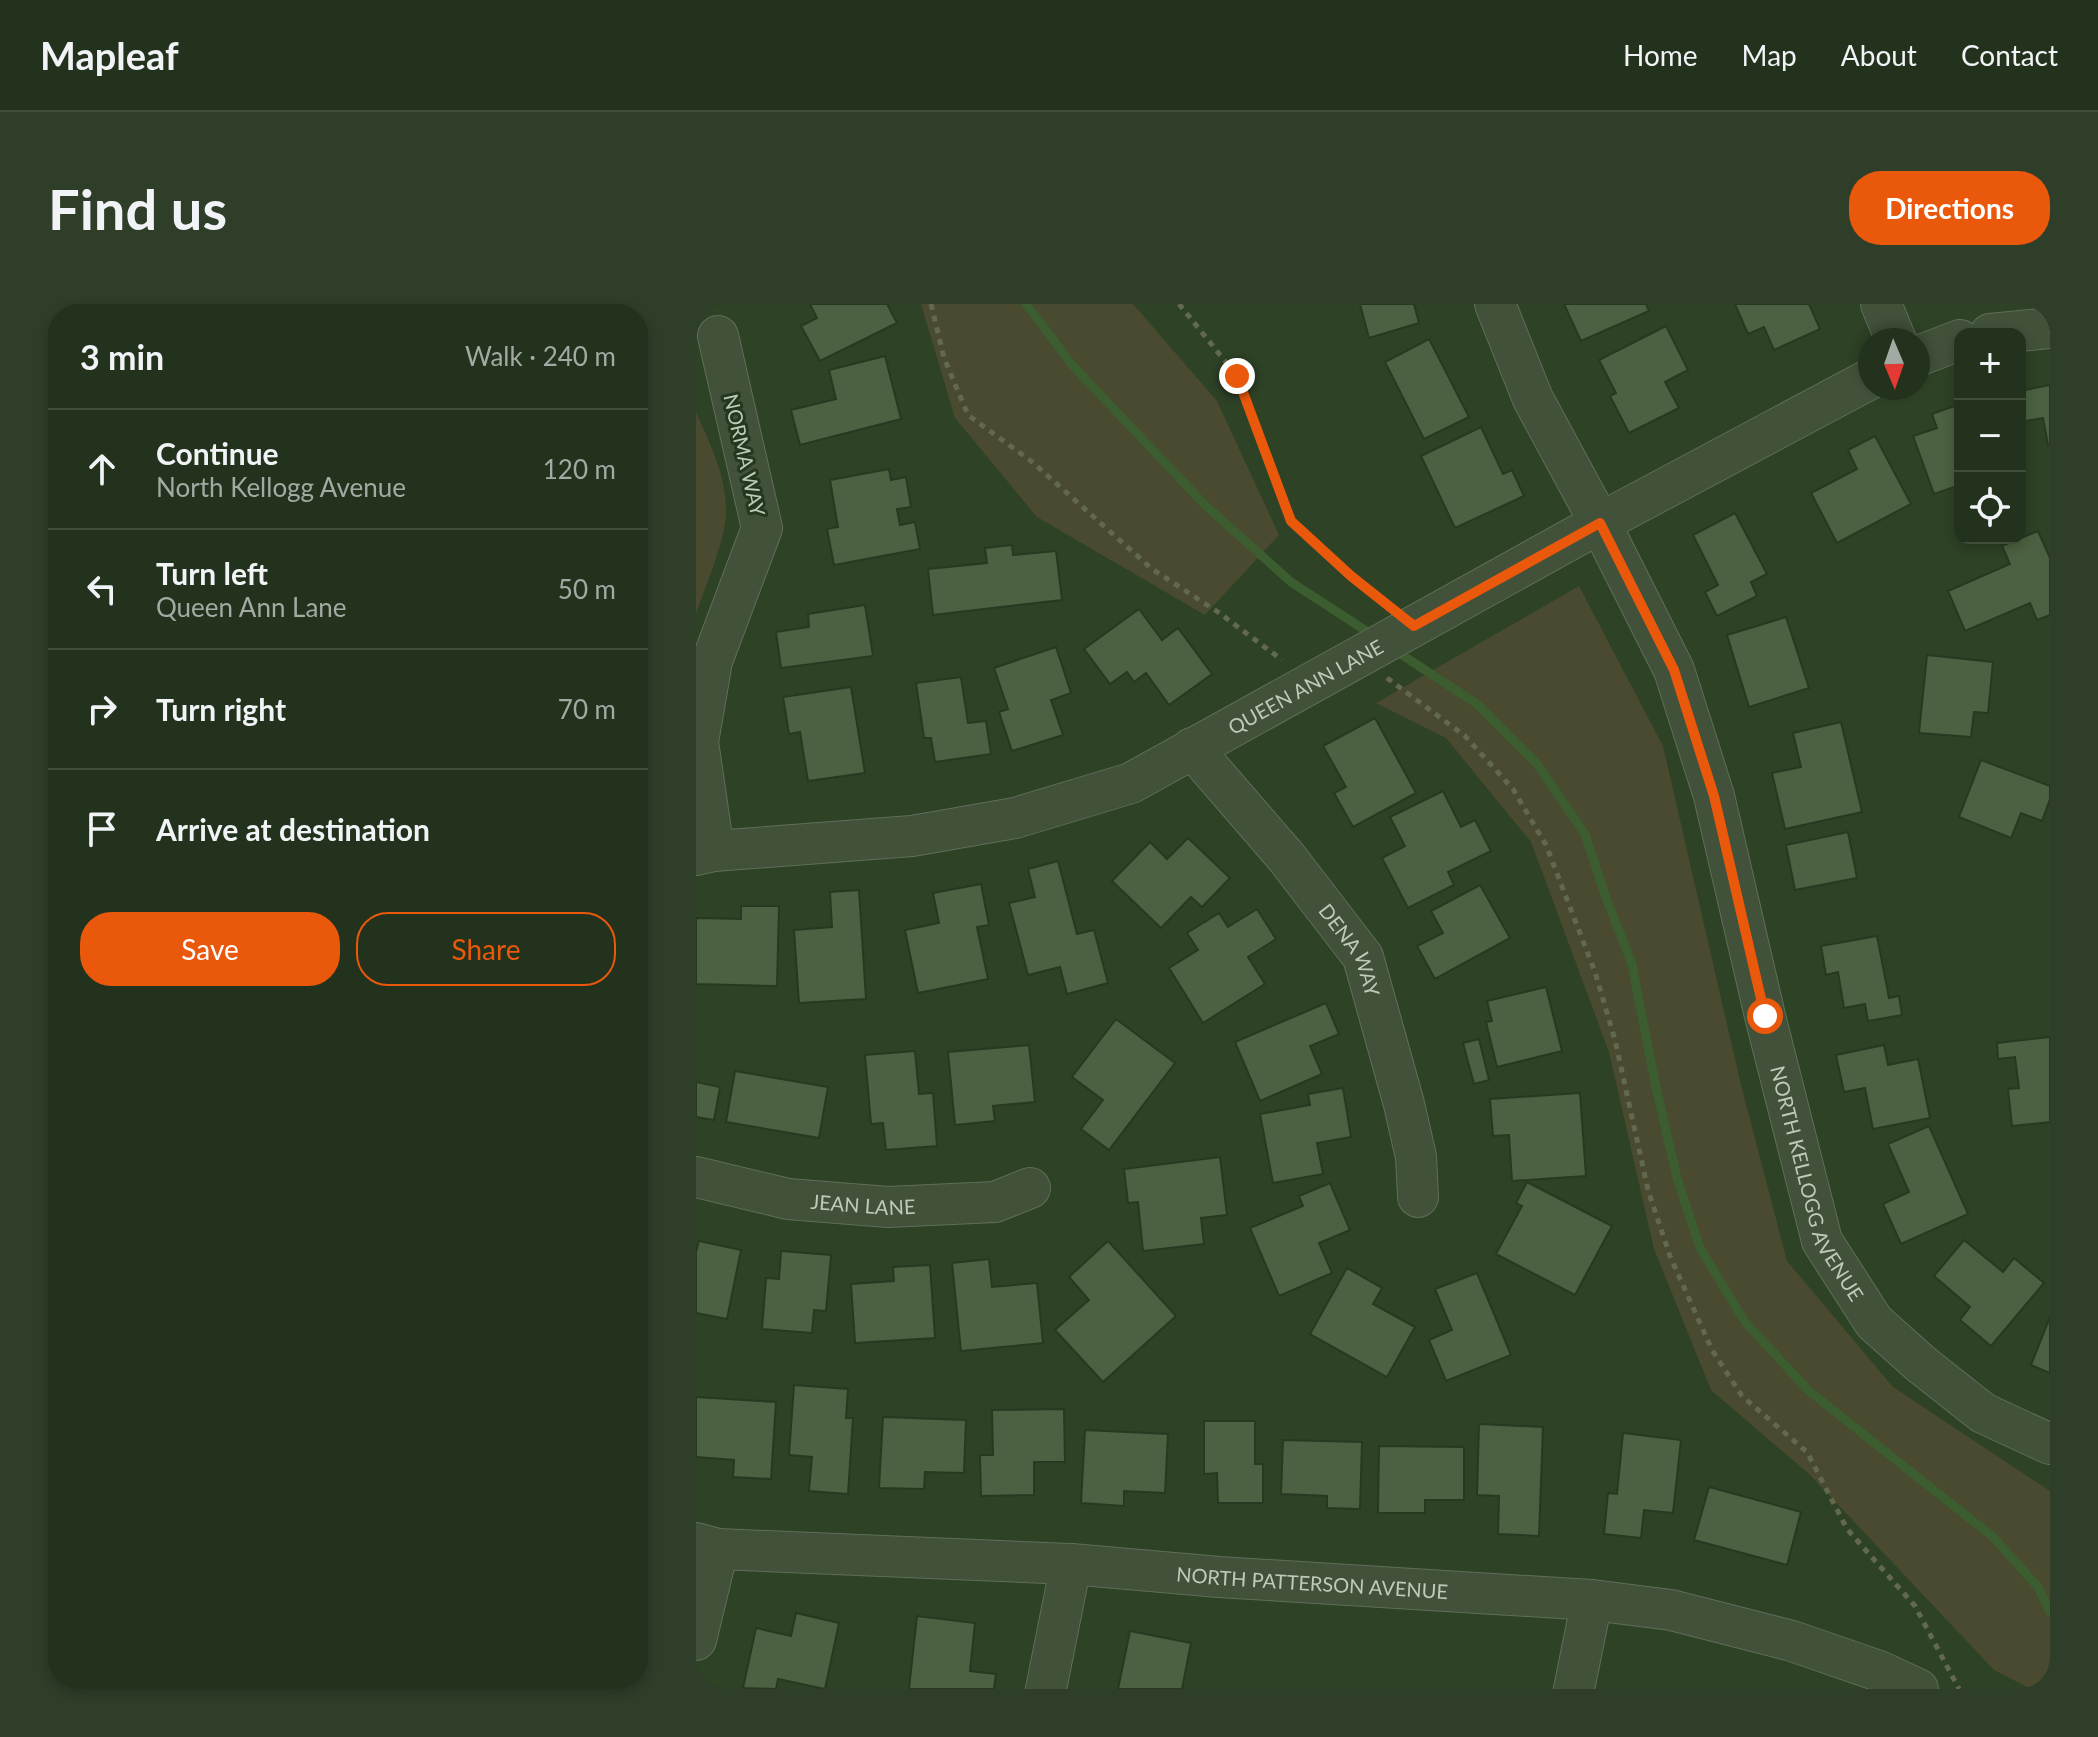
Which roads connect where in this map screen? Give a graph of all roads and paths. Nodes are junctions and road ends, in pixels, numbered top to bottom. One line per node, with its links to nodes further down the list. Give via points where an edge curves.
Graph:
1 (931, 304): 15 (path, via 944,358 968,415 1031,461 1152,569)
2 (1179, 304): 13 (path, via 1237,376 1291,521)
3 (1495, 304): 12 (street, NORTH KELLOGG AVENUE, via 1533,399)
4 (1881, 304): 5 (street)
5 (1891, 328)
6 (2050, 328): 7 (street)
7 (2026, 330)
8 (718, 336): 17 (street, NORMA WAY, via 762,528 712,661 698,742)
9 (1954, 342): 10 (street)
10 (1930, 351)
11 (1858, 385): 12 (street, QUEEN ANN LANE)
12 (1600, 523): 13 (street, QUEEN ANN LANE); 21 (street, NORTH KELLOGG AVENUE, via 1674,670 1714,796 1822,1241 1874,1322 1921,1364 1983,1413)
13 (1414, 626): 14 (street, QUEEN ANN LANE)
14 (1357, 657): 15 (street, QUEEN ANN LANE); 29 (path, via 1465,736 1520,800 1546,845 1595,972 1648,1190 1670,1256 1712,1350 1742,1396 1807,1452 1847,1529 1915,1606)
15 (1312, 683): 16 (street, QUEEN ANN LANE)
16 (1192, 748): 17 (street, QUEEN ANN LANE, via 1131,783 1015,818 912,836); 20 (street, DENA WAY, via 1363,957 1404,1104)
17 (705, 853)
18 (696, 1177): 19 (street, JEAN LANE, via 788,1199 888,1207 995,1202)
19 (1030, 1188)
20 (1418, 1197)
21 (2050, 1444)
22 (707, 1546): 23 (street, NORTH PATTERSON AVENUE); 25 (street)
23 (1071, 1564): 24 (street, NORTH PATTERSON AVENUE); 26 (street)
24 (1592, 1600): 27 (street); 28 (street, NORTH PATTERSON AVENUE, via 1671,1610 1792,1641)
25 (696, 1640)
26 (1046, 1689)
27 (1574, 1689)
28 (1918, 1689)
29 (1959, 1689)

